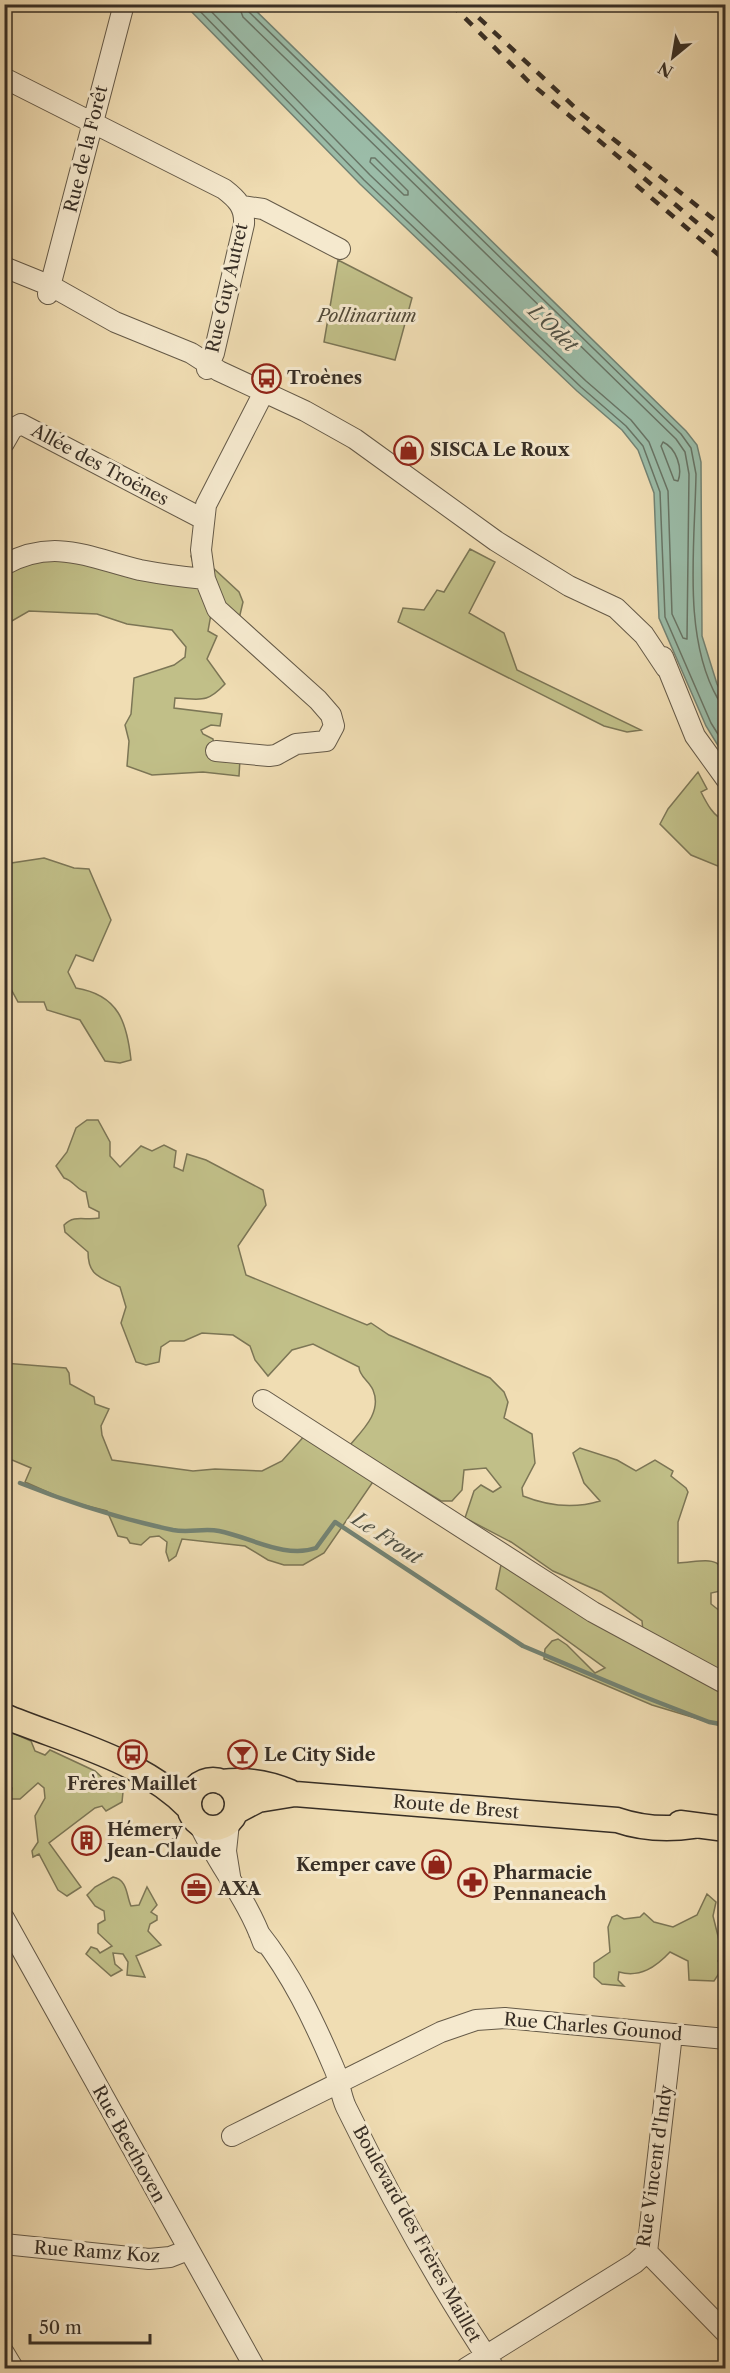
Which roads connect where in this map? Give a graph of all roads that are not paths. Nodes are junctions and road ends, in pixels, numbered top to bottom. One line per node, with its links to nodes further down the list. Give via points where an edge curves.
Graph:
1 (124, 4): 3 (street, Rue de la Forêt)
2 (4, 78): 3 (street, Rue Guy Autret)
3 (91, 124): 4 (street, Rue Guy Autret, via 224,189); 8 (street, Rue de la Forêt)
4 (242, 206): 5 (street, Rue Guy Autret, via 263,209); 9 (street, Rue Guy Autret, via 244,224)
5 (340, 249)
6 (4, 267): 8 (street)
7 (4, 277): 8 (street)
8 (50, 290): 9 (street, via 114,322 156,337)
9 (212, 368): 10 (street)
10 (264, 392): 12 (street); 16 (street, via 355,439 476,528 543,568 594,585 635,611 654,636 695,736)
11 (4, 443): 12 (street, Allée des Troënes, via 12,429 21,424)
12 (203, 519): 14 (street, via 201,550)
13 (4, 565): 14 (street, via 28,553 48,550 139,570)
14 (205, 579): 15 (street, via 217,609 318,700 331,715 334,726 326,741 296,744 276,755)
15 (216, 751)
16 (726, 779)
17 (263, 1401): 18 (street, via 594,1612)
18 (726, 1684)
19 (4, 1716): 20 (main road, Route de Brest)
20 (146, 1773): 21 (main road, Route de Brest); 23 (main road, Route de Brest, via 172,1791)
21 (214, 1782): 22 (main road, Route de Brest, via 263,1783); 23 (main road, via 190,1795); 24 (main road, via 234,1791 238,1804)
22 (296, 1794): 24 (main road, Route de Brest, via 258,1800); 25 (main road, Route de Brest, via 616,1820 641,1817)
23 (194, 1816): 24 (main road, via 214,1829); 26 (street, Boulevard des Frères Maillet)
24 (233, 1817): 26 (street, Boulevard des Frères Maillet, via 226,1851)
25 (726, 1829)
26 (231, 1878): 30 (street, Boulevard des Frères Maillet, via 259,1933 290,1978)
27 (4, 1918): 33 (street, Rue Beethoven)
28 (672, 2034): 29 (street, Rue Charles Gounod); 30 (street, Rue Charles Gounod, via 520,2019 476,2020 441,2032); 34 (street, Rue Vincent d'Indy)
29 (726, 2039)
30 (338, 2090): 31 (street, Rue Charles Gounod); 37 (street, Boulevard des Frères Maillet, via 430,2265)
31 (232, 2136)
32 (4, 2244): 33 (street, Rue Ramz Koz, via 149,2259)
33 (188, 2250): 39 (street, Rue Beethoven)
34 (647, 2252): 35 (street); 37 (street, Rue Vincent d'Indy)
35 (726, 2333)
36 (4, 2353): 38 (street)
37 (490, 2363): 40 (street, Rue Vincent d'Indy)
38 (13, 2368)
39 (255, 2368)
40 (466, 2368)

